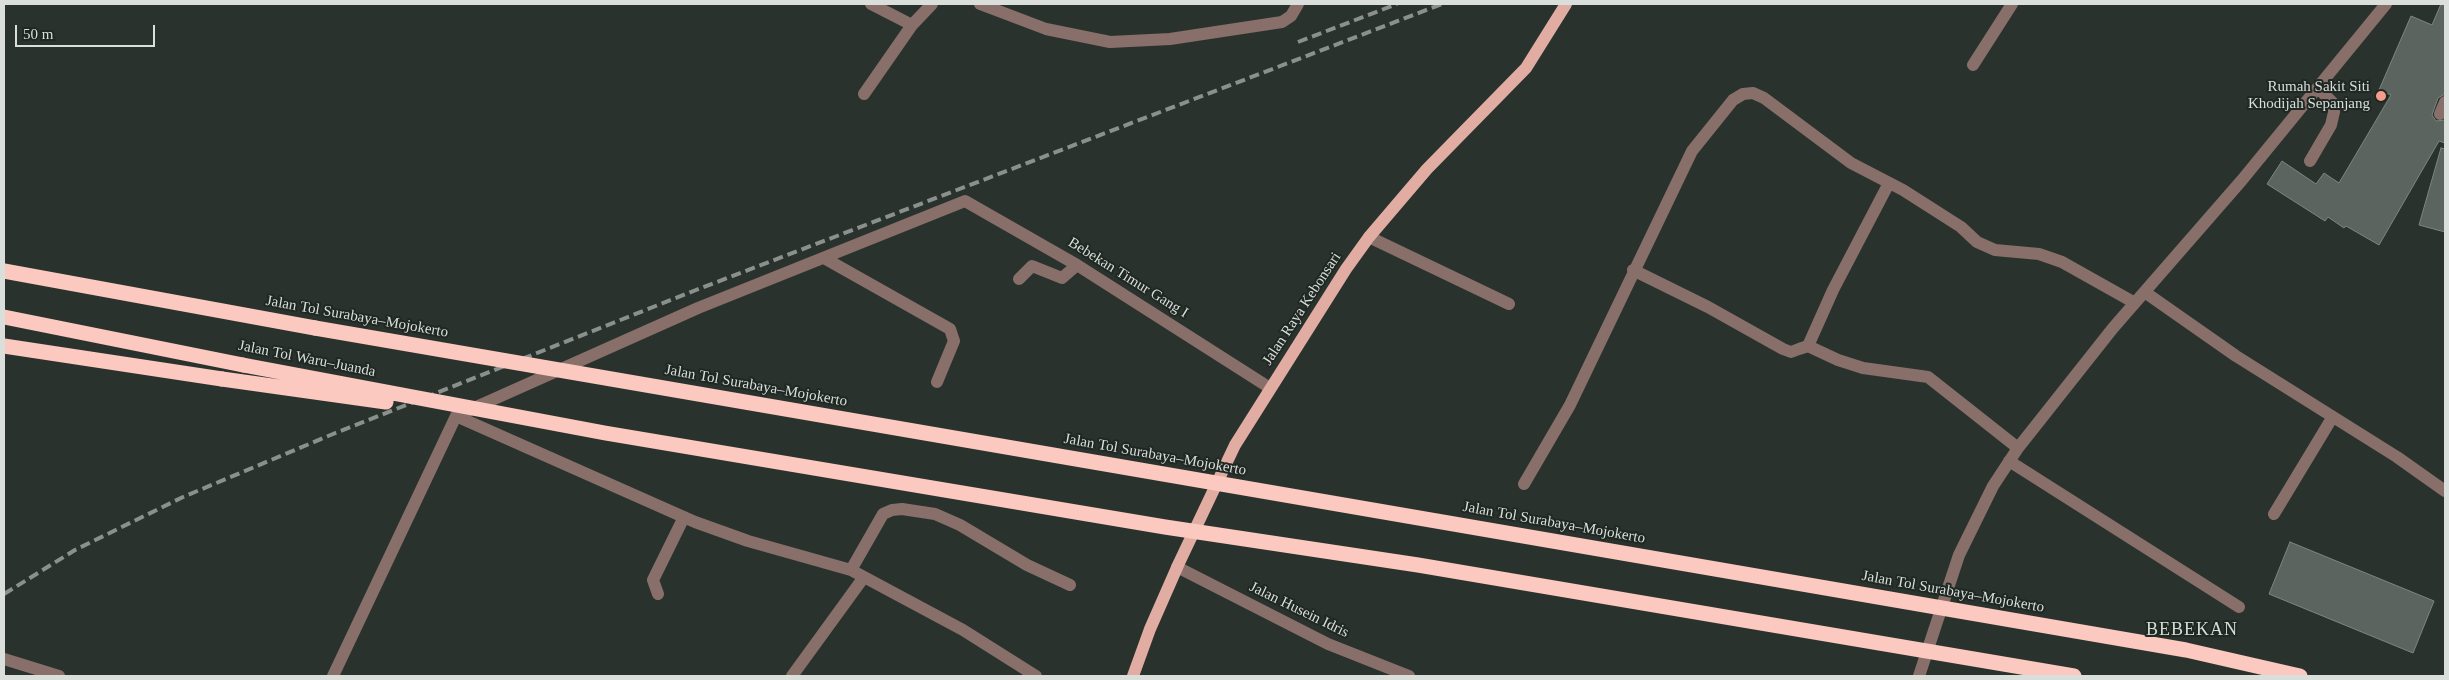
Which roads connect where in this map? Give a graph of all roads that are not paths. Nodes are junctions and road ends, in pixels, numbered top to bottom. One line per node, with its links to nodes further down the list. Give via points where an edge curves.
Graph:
1 (870, 4): 8 (street)
2 (932, 4): 8 (street)
3 (980, 4): 4 (street, via 1046,29 1110,42 1170,39 1282,22 1291,16)
4 (1298, 4)
5 (1566, 4): 14 (main road, Jalan Raya Kebonsari, via 1526,68 1427,169)
6 (2012, 4): 9 (street)
7 (2386, 4): 10 (street)
8 (912, 25): 11 (street)
9 (1973, 65)
10 (2318, 88): 12 (street, via 2332,103 2334,112 2331,125); 22 (street)
11 (864, 94)
12 (2310, 162)
13 (1889, 183): 18 (street, via 1851,163 1764,98 1754,93 1743,94 1733,100 1692,151); 23 (street, via 1961,227 1977,242 1995,250 2038,254 2062,262); 27 (street, via 1833,290)
14 (1369, 236): 24 (street); 29 (main road, Jalan Raya Kebonsari)
15 (824, 258): 16 (street, Bebekan Timur Gang I, via 965,201); 28 (street, via 950,329 954,341); 30 (street, via 698,308)
16 (1077, 265): 20 (street, via 1062,278 1032,266); 29 (street, Bebekan Timur Gang I)
17 (4, 266): 21 (highway)
18 (1633, 270): 27 (street, via 1783,349 1791,352); 35 (street, via 1570,405)
19 (4, 271): 21 (highway, Jalan Tol Surabaya–Mojokerto)
20 (1019, 279)
21 (50, 281): 54 (highway, Jalan Tol Surabaya–Mojokerto, bridge, via 2186,650)
22 (2146, 293): 23 (street); 31 (street)
23 (2135, 303): 33 (street)
24 (1509, 304)
25 (4, 317): 32 (highway, Jalan Tol Waru–Juanda, bridge)
26 (4, 346): 32 (highway, bridge)
27 (1808, 346): 33 (street, via 1863,368 1928,377)
28 (937, 382)
29 (1270, 388): 39 (main road, Jalan Raya Kebonsari, via 1235,445)
30 (456, 416): 38 (street); 48 (street)
31 (2332, 418): 36 (street, via 2397,457); 37 (street)
32 (605, 433): 53 (highway, bridge)
33 (2018, 448): 34 (street)
34 (2009, 462): 44 (street); 52 (street, via 1993,486 1959,555)
35 (1524, 484)
36 (2445, 491)
37 (2274, 514)
38 (684, 518): 40 (street); 43 (street, via 653,580)
39 (1177, 567): 50 (main road, Jalan Raya Kebonsari); 51 (street, Jalan Husein Idris, via 1328,644)
40 (851, 570): 41 (street); 42 (street, via 883,514 902,509 935,514 952,521 1027,566)
41 (864, 577): 46 (street, via 963,630); 49 (street)
42 (1070, 585)
43 (658, 594)
44 (2240, 608)
45 (4, 660): 47 (street)
46 (1028, 675)
47 (59, 676)
48 (333, 676)
49 (792, 676)
50 (1133, 676)
51 (1409, 676)
52 (1919, 676)
53 (2074, 676)
54 (2300, 676)

